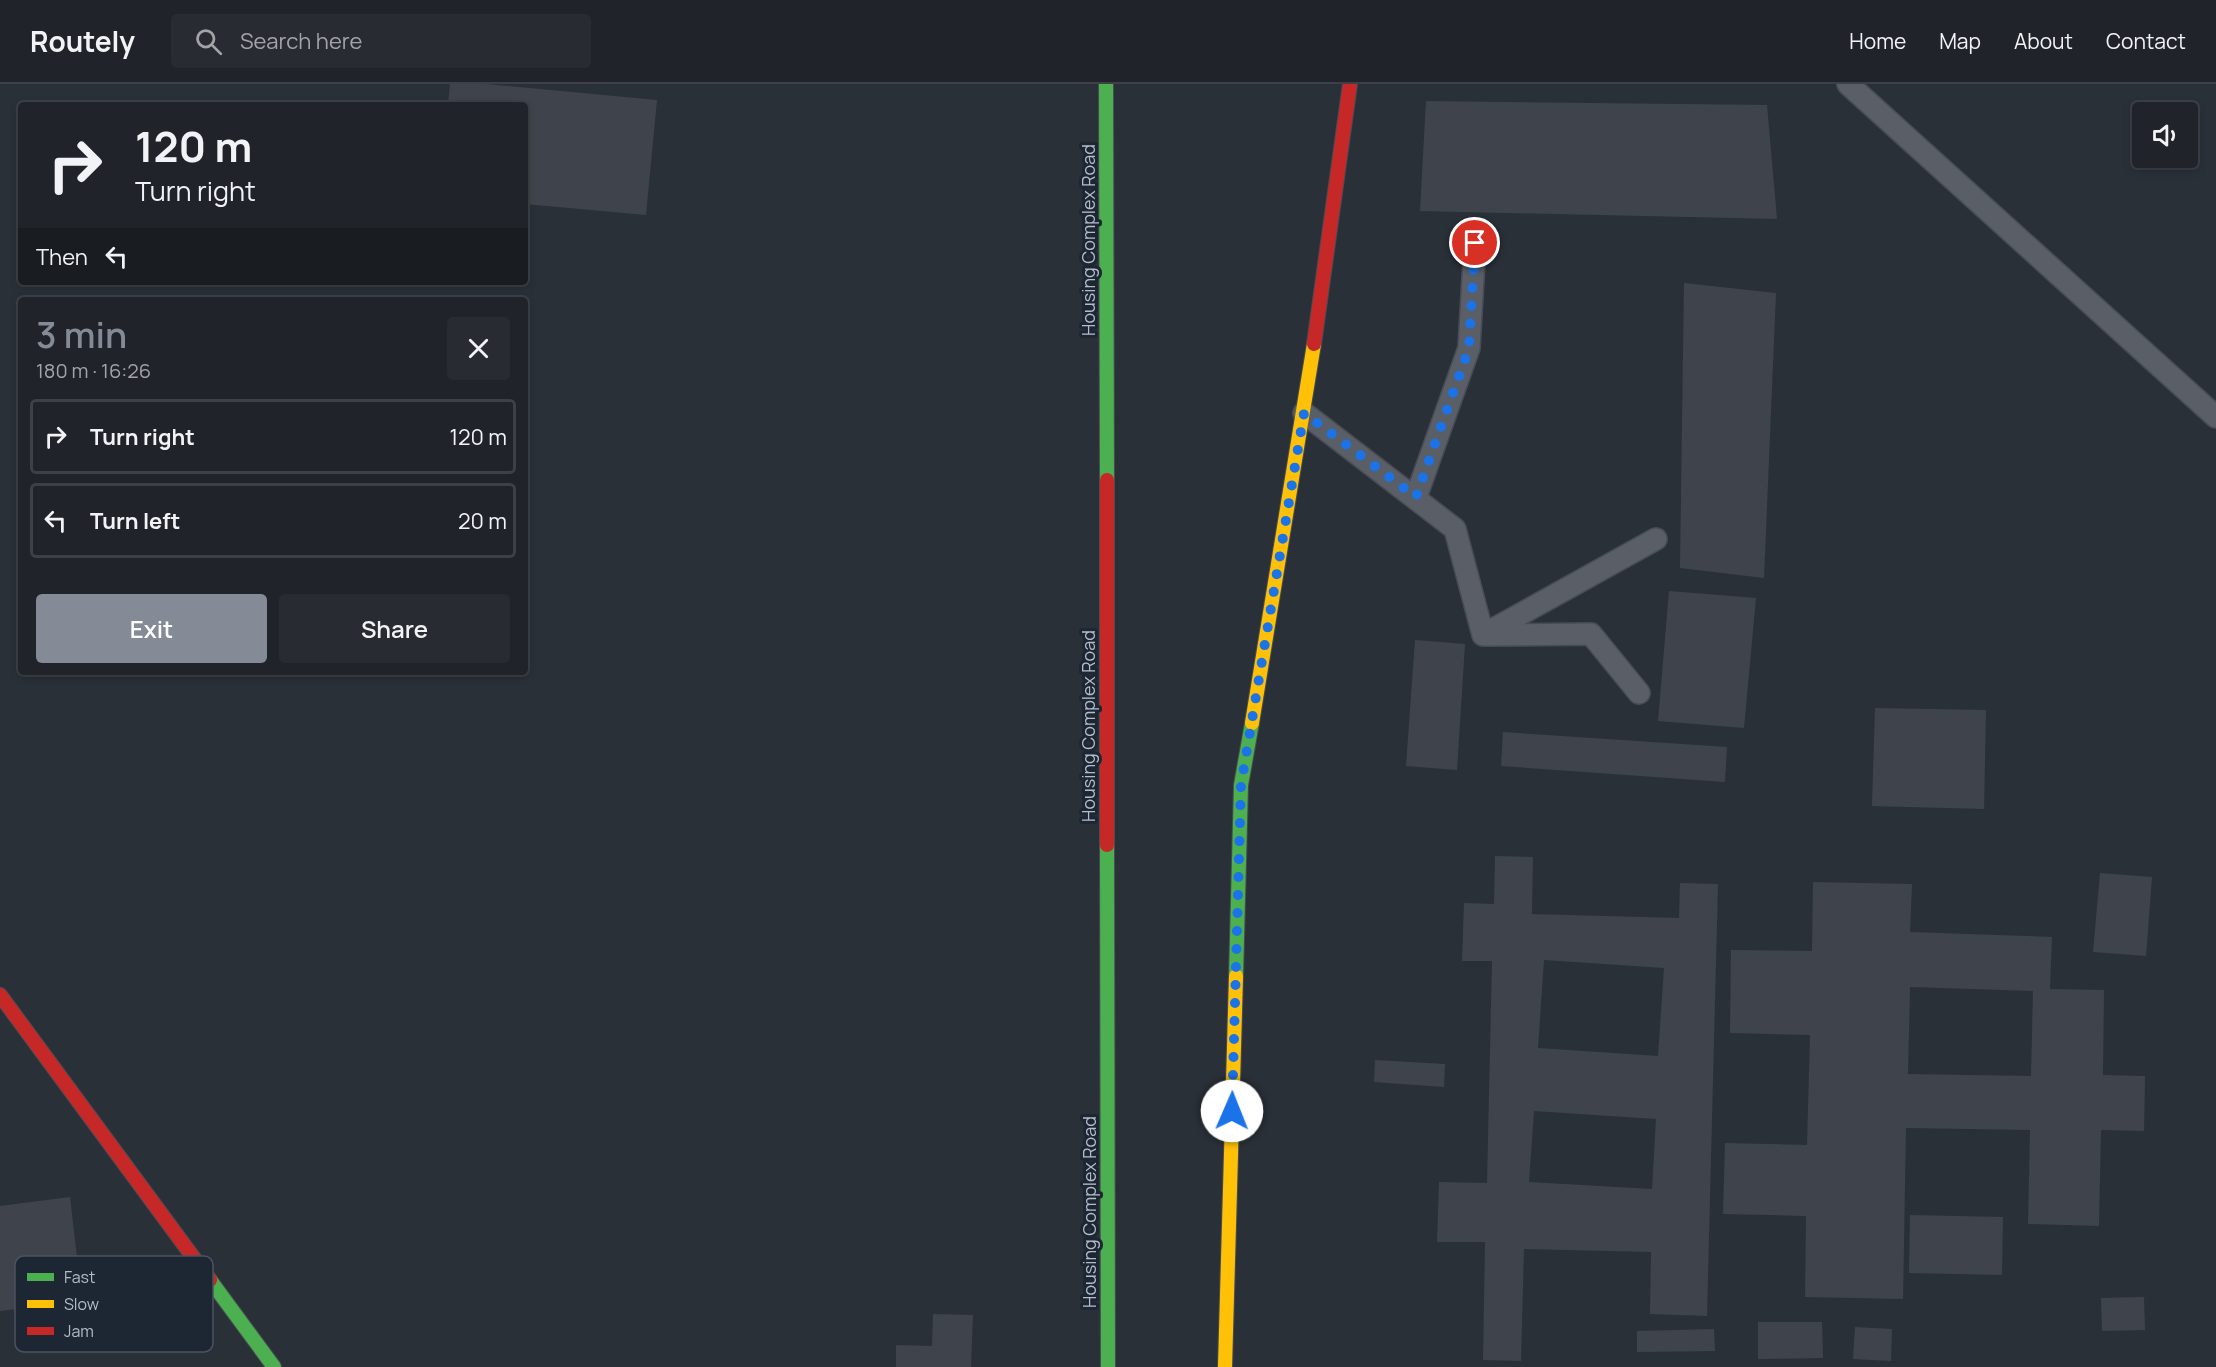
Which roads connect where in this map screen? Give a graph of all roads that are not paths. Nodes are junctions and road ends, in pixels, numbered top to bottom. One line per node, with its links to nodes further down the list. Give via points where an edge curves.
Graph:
1 (1107, 84): 15 (street, Housing Complex Road)
2 (1350, 84): 5 (street)
3 (1848, 84): 6 (lane)
4 (1475, 243): 7 (lane, via 1469,348)
5 (1304, 413): 7 (lane); 16 (street, via 1241,785)
6 (2216, 417)
7 (1416, 497): 9 (lane, via 1455,529)
8 (1656, 539): 9 (lane)
9 (1483, 635): 10 (lane, via 1591,634)
10 (1639, 693)
11 (0, 995): 12 (street)
12 (192, 1256)
13 (213, 1284): 14 (street)
14 (274, 1367)
15 (1108, 1367)
16 (1225, 1367)

